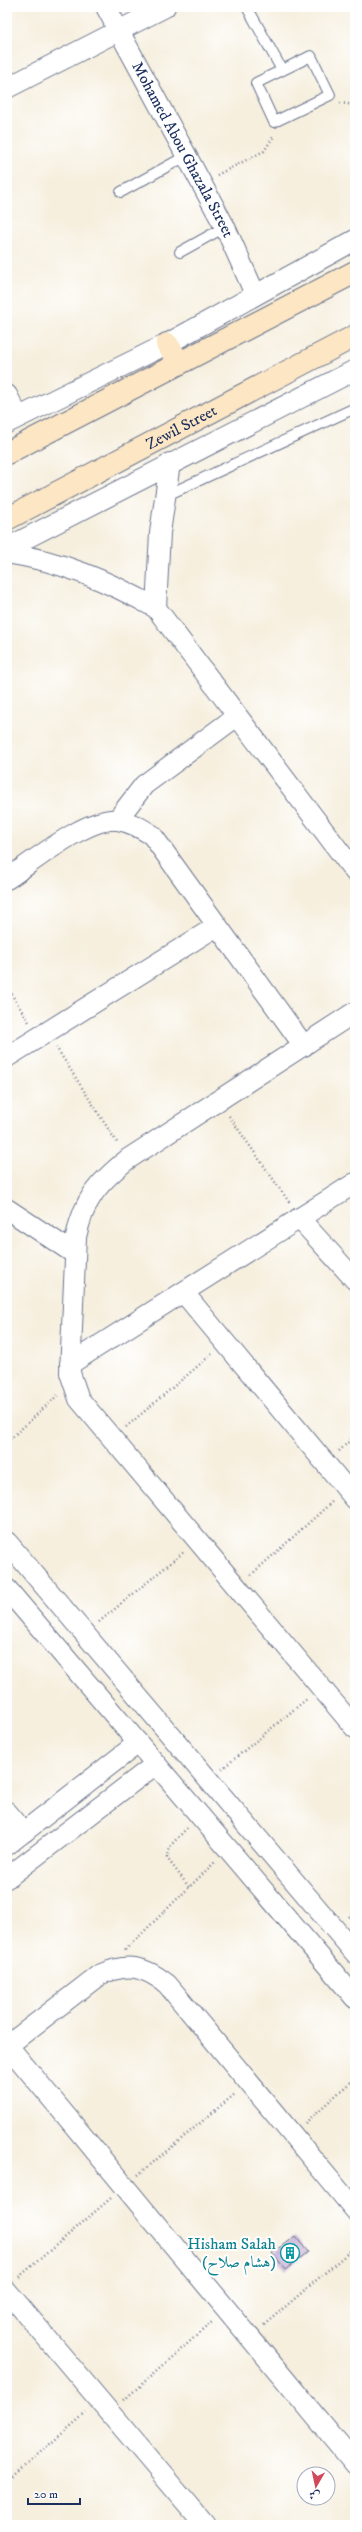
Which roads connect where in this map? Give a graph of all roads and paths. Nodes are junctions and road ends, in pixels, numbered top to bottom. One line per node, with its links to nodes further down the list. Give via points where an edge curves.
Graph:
1 (106, 7): 4 (street, Mohamed Abou Ghazala Street)
2 (165, 7): 4 (street)
3 (247, 7): 5 (lane)
4 (119, 30): 6 (street); 8 (street, Mohamed Abou Ghazala Street)
5 (282, 70): 7 (lane, via 255,85 273,121); 7 (lane, via 312,56 331,94)
6 (7, 88)
7 (277, 122): 9 (path, via 271,143 264,151)
8 (186, 156): 9 (street, Mohamed Abou Ghazala Street); 10 (lane)
9 (201, 183): 11 (street, Mohamed Abou Ghazala Street)
10 (121, 192)
11 (225, 227): 13 (lane); 15 (street, Mohamed Abou Ghazala Street)
12 (355, 240): 15 (street)
13 (180, 252)
14 (355, 272): 18 (main road)
15 (255, 294): 17 (street)
16 (355, 336): 26 (main road, Zewil Street)
17 (167, 344): 18 (main road); 22 (street)
18 (180, 363): 23 (main road)
19 (355, 370): 24 (street)
20 (7, 395): 22 (street)
21 (355, 408): 25 (lane)
22 (13, 420)
23 (7, 453)
24 (170, 463): 25 (street); 27 (street)
25 (165, 496): 29 (street)
26 (7, 518)
27 (7, 548)
28 (7, 553): 29 (street, via 39,558 79,571 119,587)
29 (156, 608): 30 (street)
30 (238, 716): 31 (street, via 144,785); 32 (street)
31 (117, 820): 34 (street, via 98,822 81,829); 35 (street, via 136,824 152,835)
32 (349, 852): 33 (street)
33 (355, 872)
34 (7, 880)
35 (217, 926): 38 (street); 39 (street)
36 (7, 988): 38 (path)
37 (355, 1012): 39 (street)
38 (43, 1035): 40 (street); 42 (path)
39 (304, 1046): 41 (street)
40 (7, 1057)
41 (218, 1101): 42 (street); 45 (path)
42 (128, 1159): 46 (street, via 104,1178 88,1201 79,1221)
43 (355, 1183): 45 (street)
44 (7, 1208): 46 (street)
45 (299, 1218): 47 (street); 48 (street)
46 (75, 1254): 50 (street)
47 (355, 1280)
48 (184, 1293): 49 (street); 50 (street)
49 (225, 1343): 51 (path); 53 (street)
50 (71, 1373): 51 (street, via 79,1399); 52 (path)
51 (112, 1439): 54 (street)
52 (7, 1442)
53 (351, 1494): 56 (path)
54 (198, 1541): 56 (street); 58 (path)
55 (7, 1542): 58 (street)
56 (237, 1587): 60 (street)
57 (7, 1589): 59 (street)
58 (80, 1628): 59 (street); 64 (street)
59 (53, 1644): 62 (street)
60 (321, 1688): 61 (street); 64 (path)
61 (355, 1728)
62 (138, 1743): 63 (street); 67 (street)
63 (156, 1764): 66 (street); 72 (street)
64 (208, 1780): 69 (street)
65 (7, 1812): 67 (street)
66 (199, 1815): 70 (street); 73 (path, via 168,1851 167,1858)
67 (24, 1832): 68 (street)
68 (7, 1844)
69 (263, 1846): 71 (street); 74 (street)
70 (228, 1849): 71 (street); 73 (path)
71 (241, 1865): 76 (street)
72 (7, 1878)
73 (189, 1887): 75 (path, via 125,1949)
74 (355, 1953)
75 (116, 1968): 77 (street, via 98,1975); 79 (street, via 134,1967 167,1984)
76 (355, 1998)
77 (7, 2046): 81 (street)
78 (355, 2078): 80 (path)
79 (249, 2083): 80 (street); 81 (path)
80 (292, 2135): 82 (street)
81 (124, 2187): 84 (path); 85 (street)
82 (355, 2210)
83 (355, 2246): 86 (path)
84 (13, 2284): 87 (street)
85 (226, 2309): 86 (street); 87 (path)
86 (250, 2337): 88 (street)
87 (105, 2406): 89 (path); 90 (street)
88 (355, 2464)
89 (7, 2481)
90 (205, 2525)

